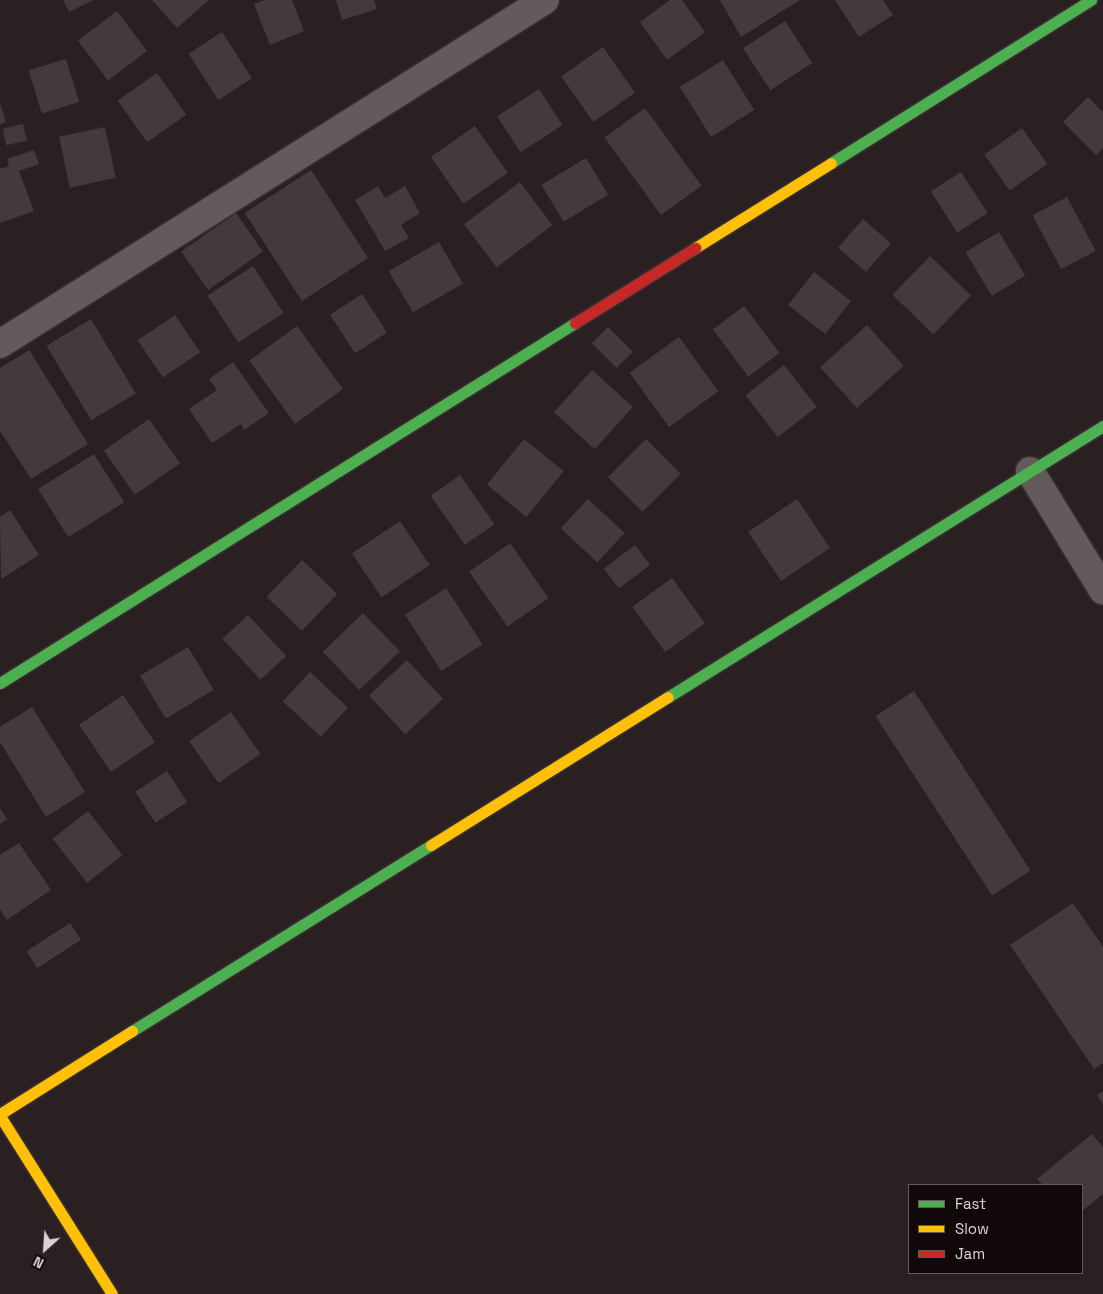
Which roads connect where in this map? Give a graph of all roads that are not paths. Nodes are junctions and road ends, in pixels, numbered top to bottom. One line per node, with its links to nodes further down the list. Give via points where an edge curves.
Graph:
1 (545, 0): 3 (street)
2 (1091, 0): 7 (street)
3 (0, 344)
4 (1103, 426): 5 (street)
5 (1030, 471): 6 (street); 8 (street)
6 (1103, 590)
7 (0, 683)
8 (0, 1115): 9 (street)
9 (112, 1294)

